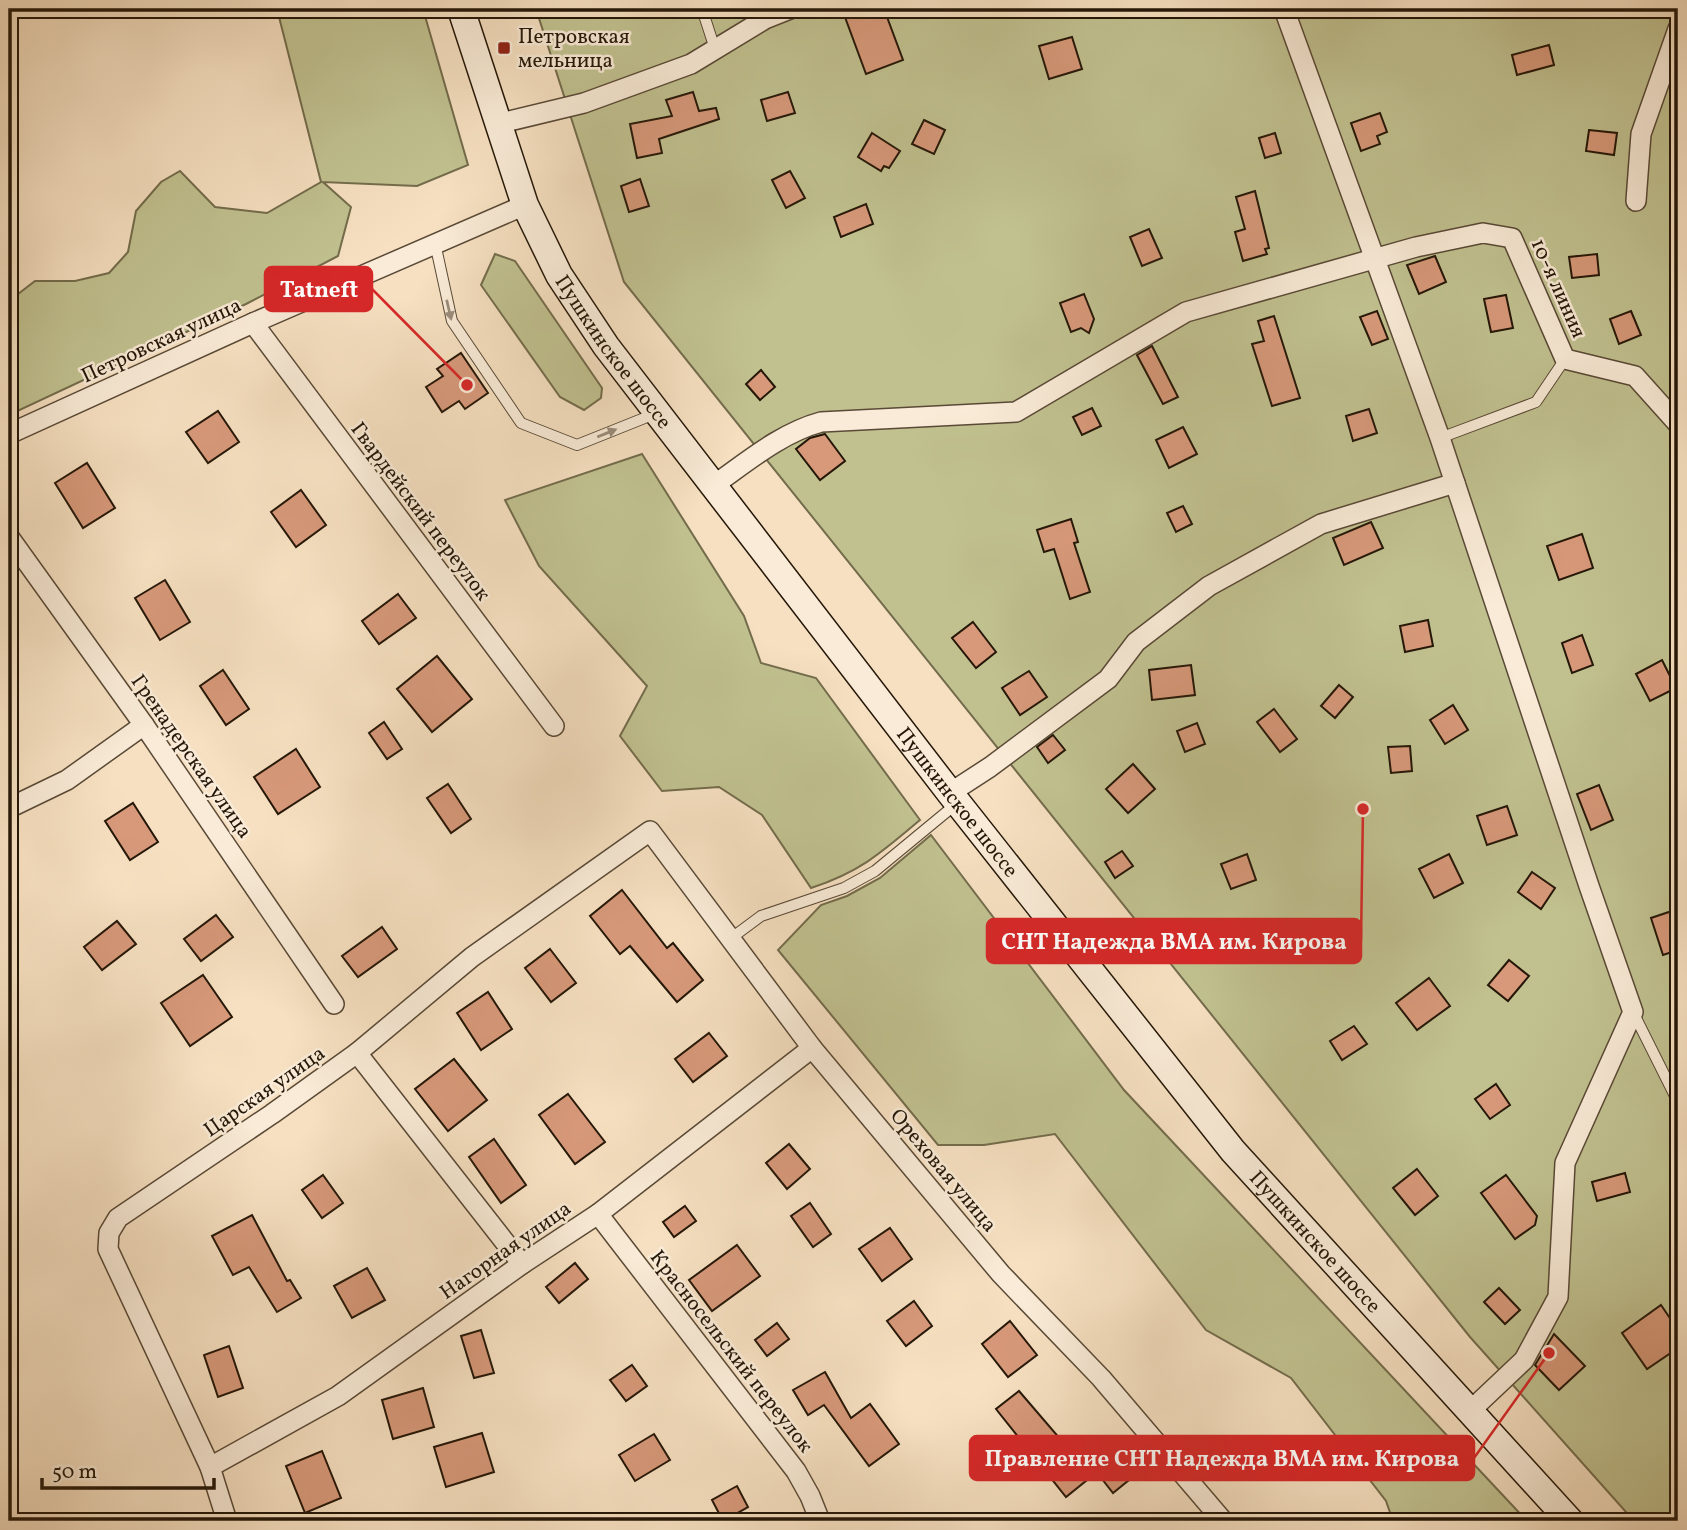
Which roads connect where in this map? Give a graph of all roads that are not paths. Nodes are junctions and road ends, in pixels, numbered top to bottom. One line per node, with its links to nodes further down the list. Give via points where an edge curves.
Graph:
1 (461, 9): 7 (main road, Пушкинское шоссе)
2 (702, 9): 6 (lane)
3 (790, 9): 6 (street)
4 (1284, 9): 11 (street)
5 (1678, 29): 8 (street, via 1641,134)
6 (715, 49): 7 (street, via 691,64 584,103)
7 (497, 124): 9 (main road, Пушкинское шоссе)
8 (1636, 201)
9 (525, 205): 10 (street, Петровская улица); 14 (main road, Пушкинское шоссе, via 559,275)
10 (435, 243): 12 (street, Петровская улица); 14 (lane, one-way to 14, via 452,321 520,423 577,445)
11 (1376, 258): 13 (street, 10-я линия, via 1483,233 1512,238); 17 (street); 19 (street, via 1186,312 1016,412 821,422 767,447)
12 (253, 323): 16 (street, Петровская улица); 22 (street, Гвардейский переулок)
13 (1565, 359): 15 (street, 10-я линия, via 1635,376); 17 (lane, via 1536,402)
14 (658, 412): 19 (main road, Пушкинское шоссе)
15 (1678, 424)
16 (9, 434)
17 (1440, 438): 18 (street)
18 (1455, 483): 23 (street, via 1321,524 1209,586 1136,642 1108,679); 28 (street)
19 (714, 485): 23 (main road, Пушкинское шоссе)
20 (9, 537): 21 (street, Гренадерская улица)
21 (144, 725): 24 (street, via 67,780); 27 (street, Гренадерская улица)
22 (554, 726)
23 (954, 798): 26 (lane, via 875,871 844,888 761,916); 34 (main road, Пушкинское шоссе, via 1233,1152)
24 (9, 808)
25 (650, 831): 26 (street, Ореховая улица); 30 (street, Царская улица, via 472,957)
26 (730, 939): 29 (street, Ореховая улица)
27 (334, 1004)
28 (1633, 1012): 31 (lane); 34 (street, via 1565,1163 1559,1297 1524,1360)
29 (812, 1048): 32 (street, Нагорная улица); 38 (street, Ореховая улица, via 1002,1274 1101,1378)
30 (358, 1052): 33 (street); 35 (street, Царская улица, via 117,1218 110,1233 108,1249)
31 (1678, 1102)
32 (598, 1214): 33 (street, Нагорная улица); 37 (street, Красносельский переулок, via 796,1471)
33 (522, 1264): 35 (street, Нагорная улица, via 338,1396)
34 (1470, 1411): 39 (main road, Пушкинское шоссе)
35 (209, 1467): 36 (street, Царская улица)
36 (228, 1521)
37 (820, 1521)
38 (1223, 1521)
39 (1570, 1521)

